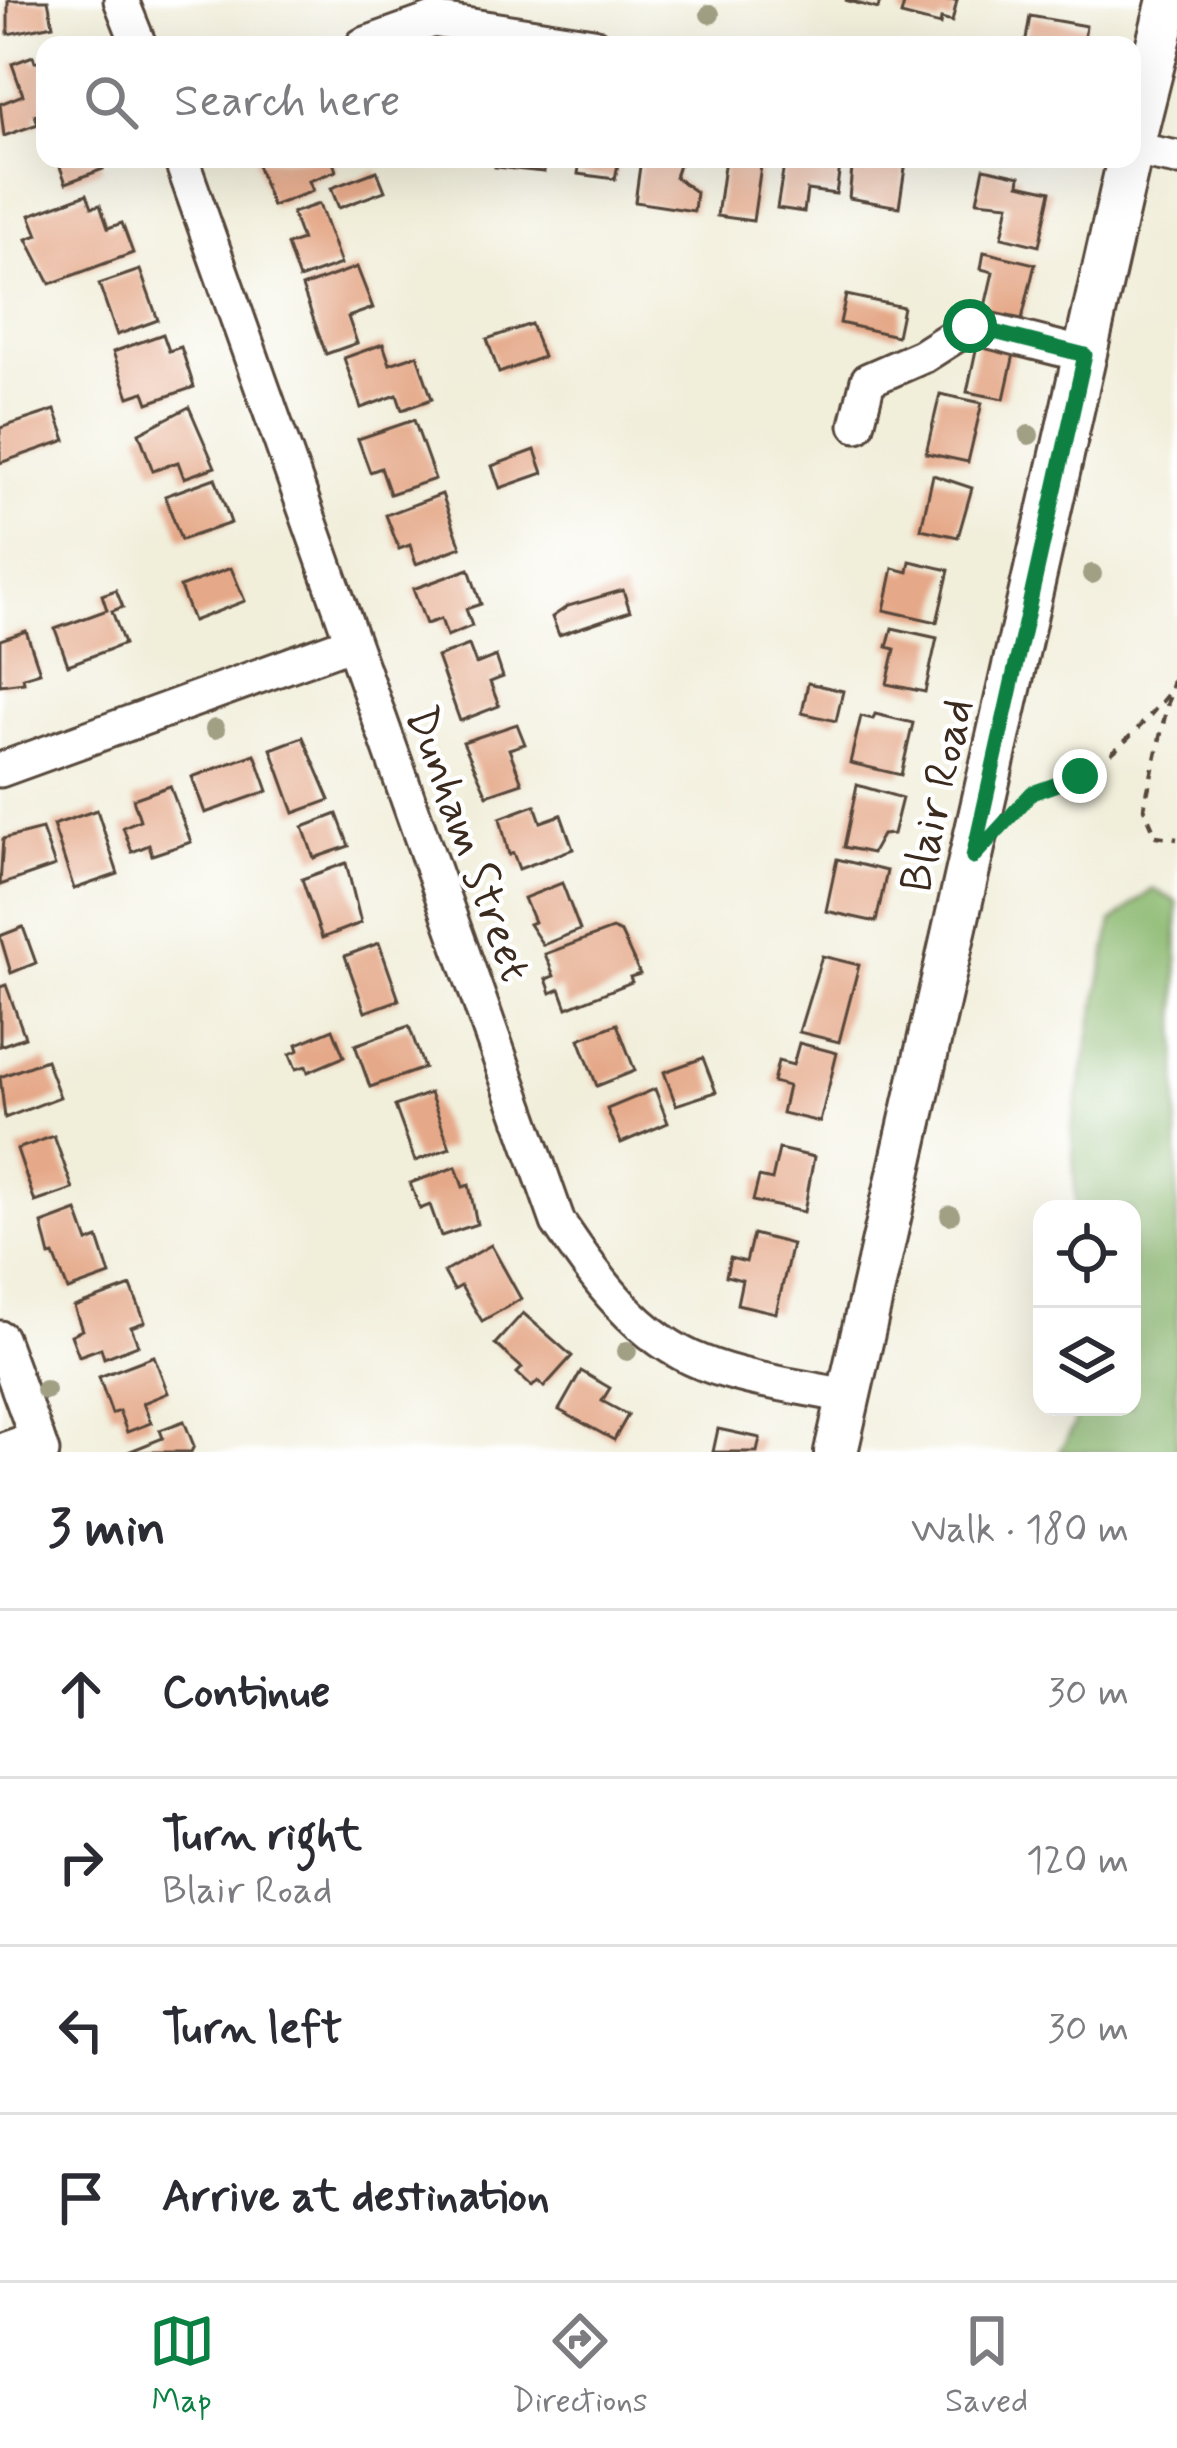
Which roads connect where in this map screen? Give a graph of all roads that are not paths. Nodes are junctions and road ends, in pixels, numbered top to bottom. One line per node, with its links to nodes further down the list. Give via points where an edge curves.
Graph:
1 (121, 0): 3 (street)
2 (1169, 0): 6 (main road)
3 (135, 36)
4 (388, 36): 5 (street, via 433,20)
5 (535, 36)
6 (1141, 112)
7 (1141, 150): 8 (street)
8 (1177, 158)
9 (185, 168): 13 (street, Dunham Street)
10 (1127, 168): 11 (main road, Blair Road)
11 (1085, 355): 12 (street, via 970,326 868,380); 16 (main road, Blair Road)
12 (857, 425)
13 (350, 643): 14 (street); 16 (street, Dunham Street, via 558,1222 643,1328 702,1363)
14 (0, 770)
15 (0, 1338): 17 (street)
16 (849, 1397): 19 (main road, Blair Road)
17 (39, 1445): 18 (street)
18 (0, 1451)
19 (836, 1452)

